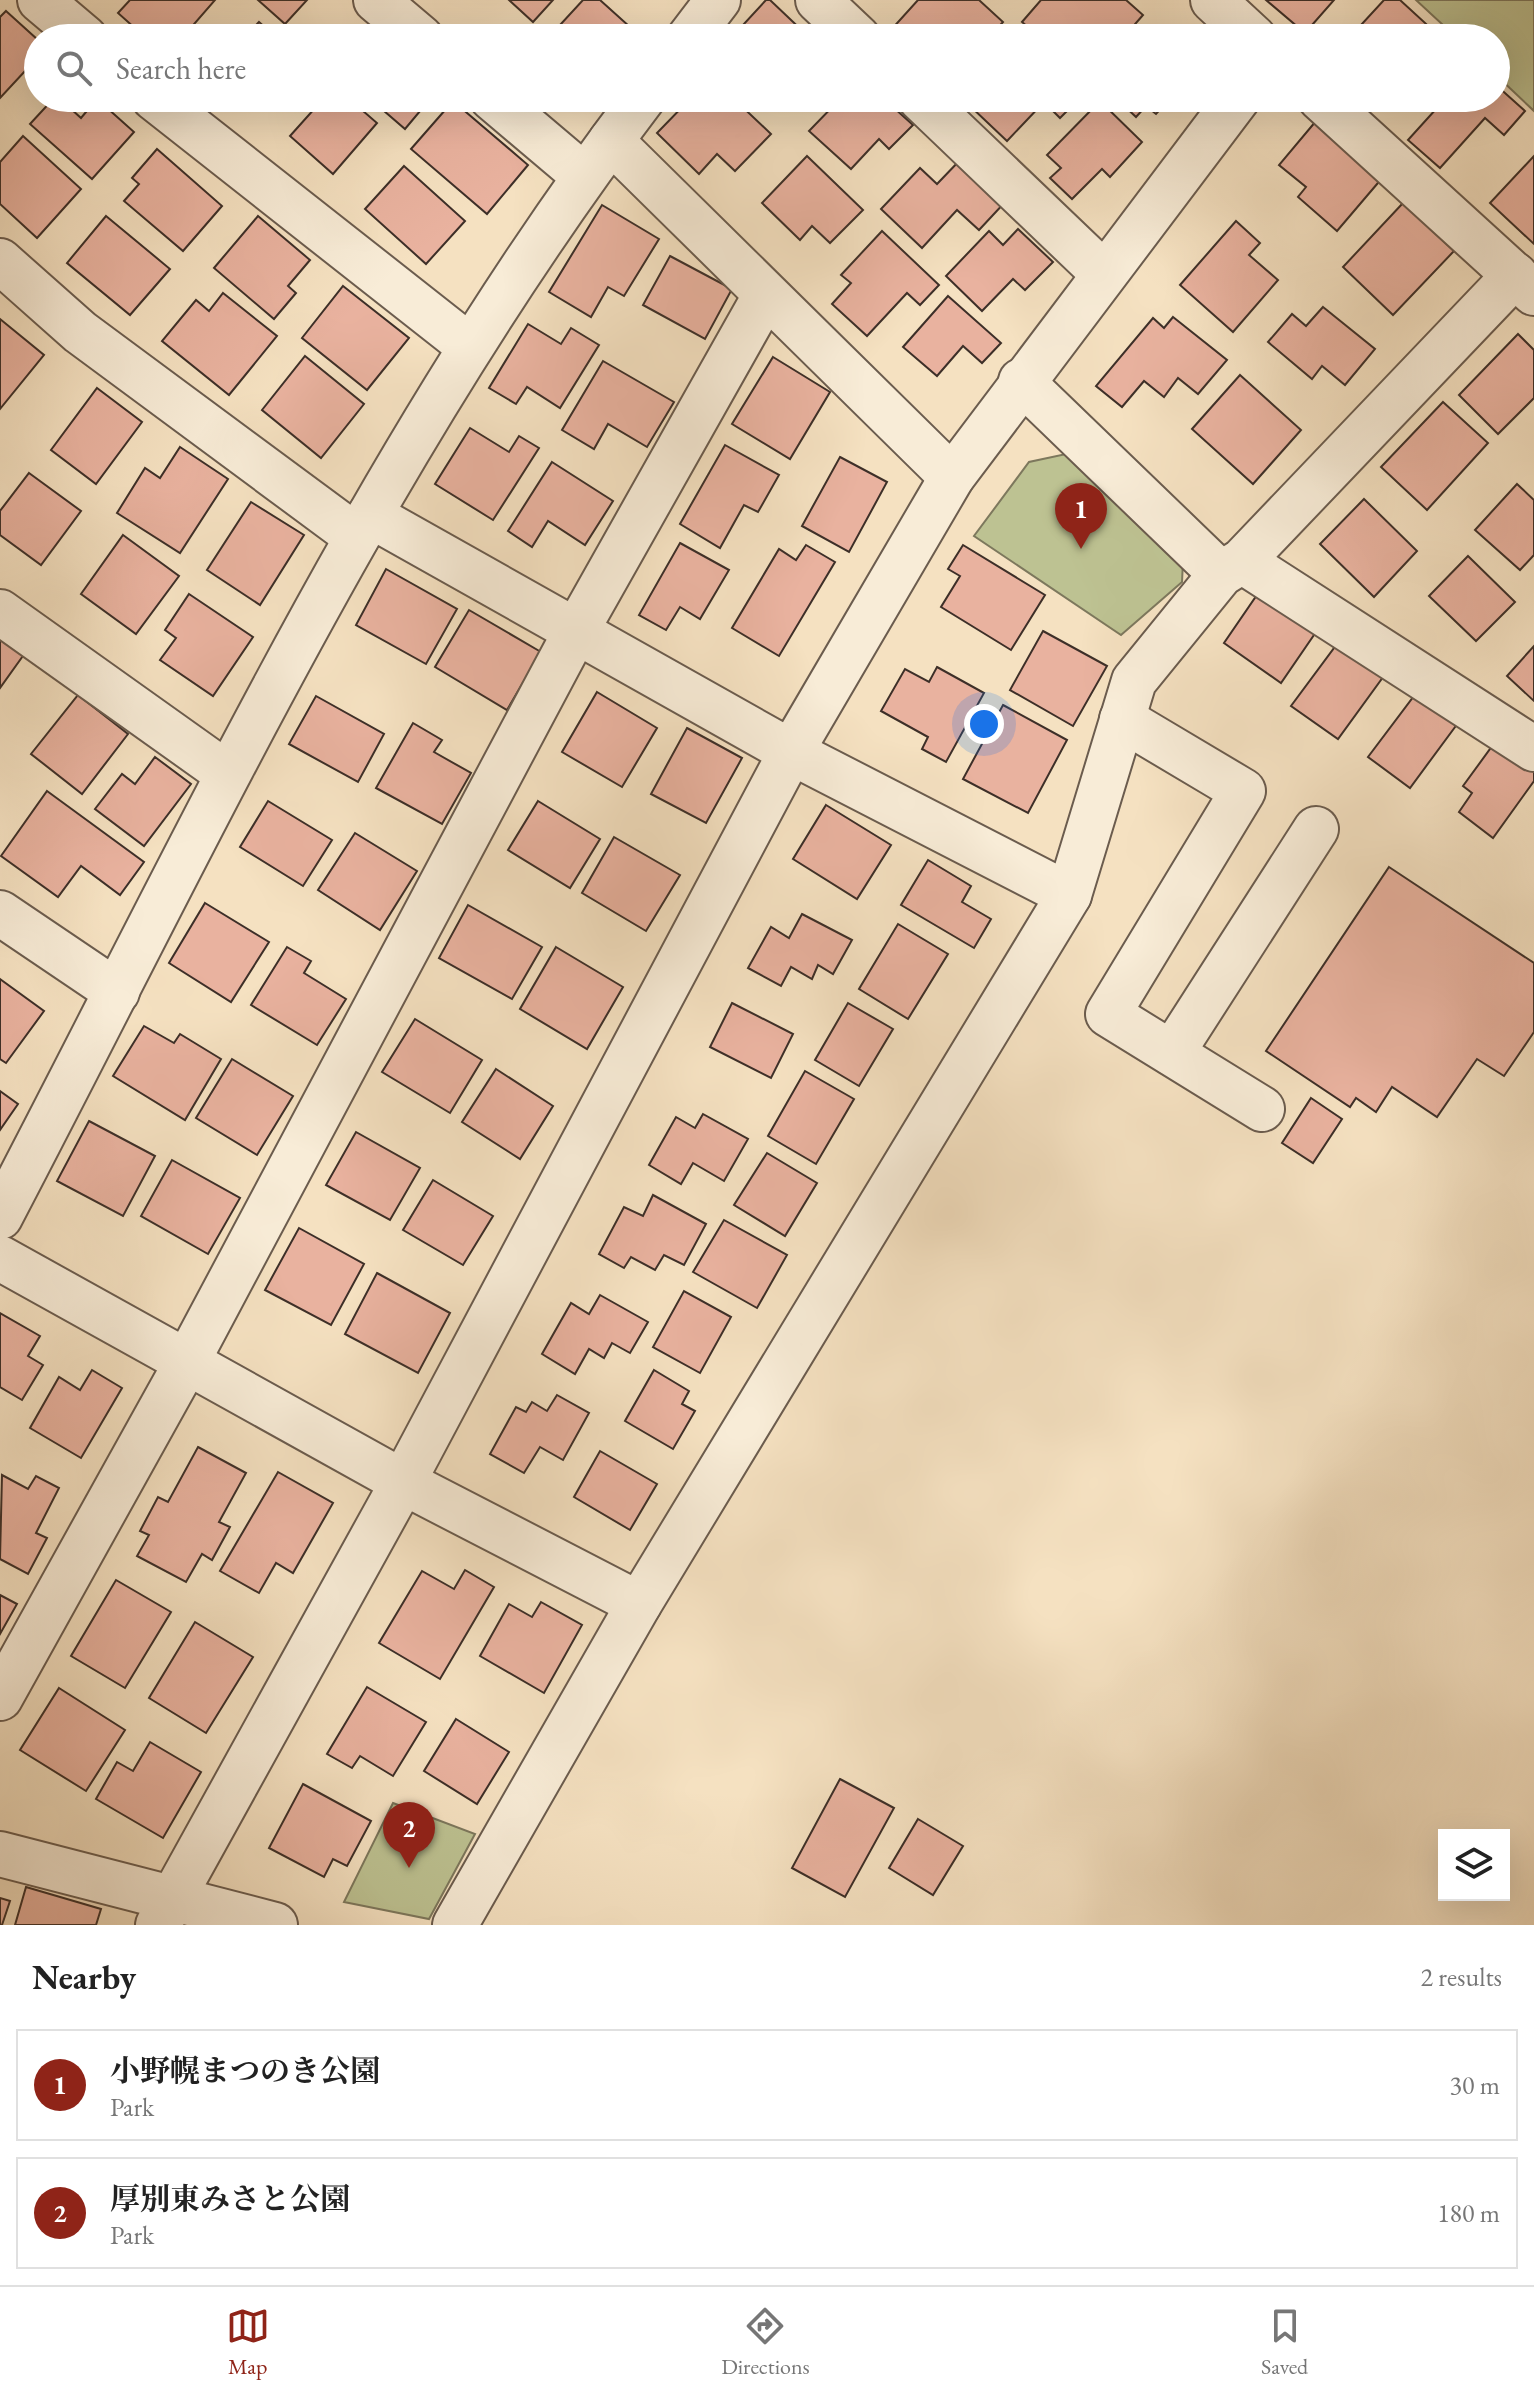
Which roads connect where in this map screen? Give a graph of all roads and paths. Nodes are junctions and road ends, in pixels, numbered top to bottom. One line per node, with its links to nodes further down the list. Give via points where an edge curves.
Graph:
1 (40, 0): 6 (street)
2 (376, 0): 7 (street)
3 (718, 0): 8 (street)
4 (818, 0): 9 (street)
5 (1213, 0): 10 (street)
6 (68, 24)
7 (404, 24)
8 (700, 24)
9 (843, 24)
10 (1239, 24)
11 (172, 112): 23 (street)
12 (509, 112): 18 (street)
13 (633, 112): 17 (street)
14 (935, 112): 20 (street)
15 (1227, 112): 20 (street)
16 (1335, 112): 21 (street)
17 (611, 141): 18 (street); 22 (street)
18 (583, 175): 23 (street)
19 (0, 261): 26 (street, via 80,332)
20 (1104, 274): 24 (street)
21 (1525, 284): 27 (street)
22 (765, 296): 25 (street); 29 (street)
23 (469, 346): 26 (street)
24 (1021, 381): 25 (street); 27 (street)
25 (952, 477): 32 (street)
26 (363, 526): 29 (street); 33 (street)
27 (1232, 567): 30 (street, via 1134,681); 31 (street)
28 (0, 612): 33 (street)
29 (575, 633): 32 (street); 42 (street)
30 (1122, 719): 35 (street); 38 (street, via 1243,791 1108,1014)
31 (1534, 749)
32 (791, 752): 35 (street); 43 (street)
33 (226, 773): 37 (street)
34 (1316, 829): 38 (street)
35 (1069, 895): 44 (street)
36 (0, 913): 37 (street)
37 (117, 992): 40 (street)
38 (1172, 1053): 39 (street)
39 (1262, 1109)
40 (0, 1217)
41 (0, 1258): 42 (street)
42 (188, 1360): 43 (street); 45 (street)
43 (403, 1482): 44 (street); 47 (street)
44 (639, 1604): 49 (street)
45 (0, 1698)
46 (0, 1854): 47 (street)
47 (164, 1911): 48 (street)
48 (275, 1925)
49 (455, 1925)

